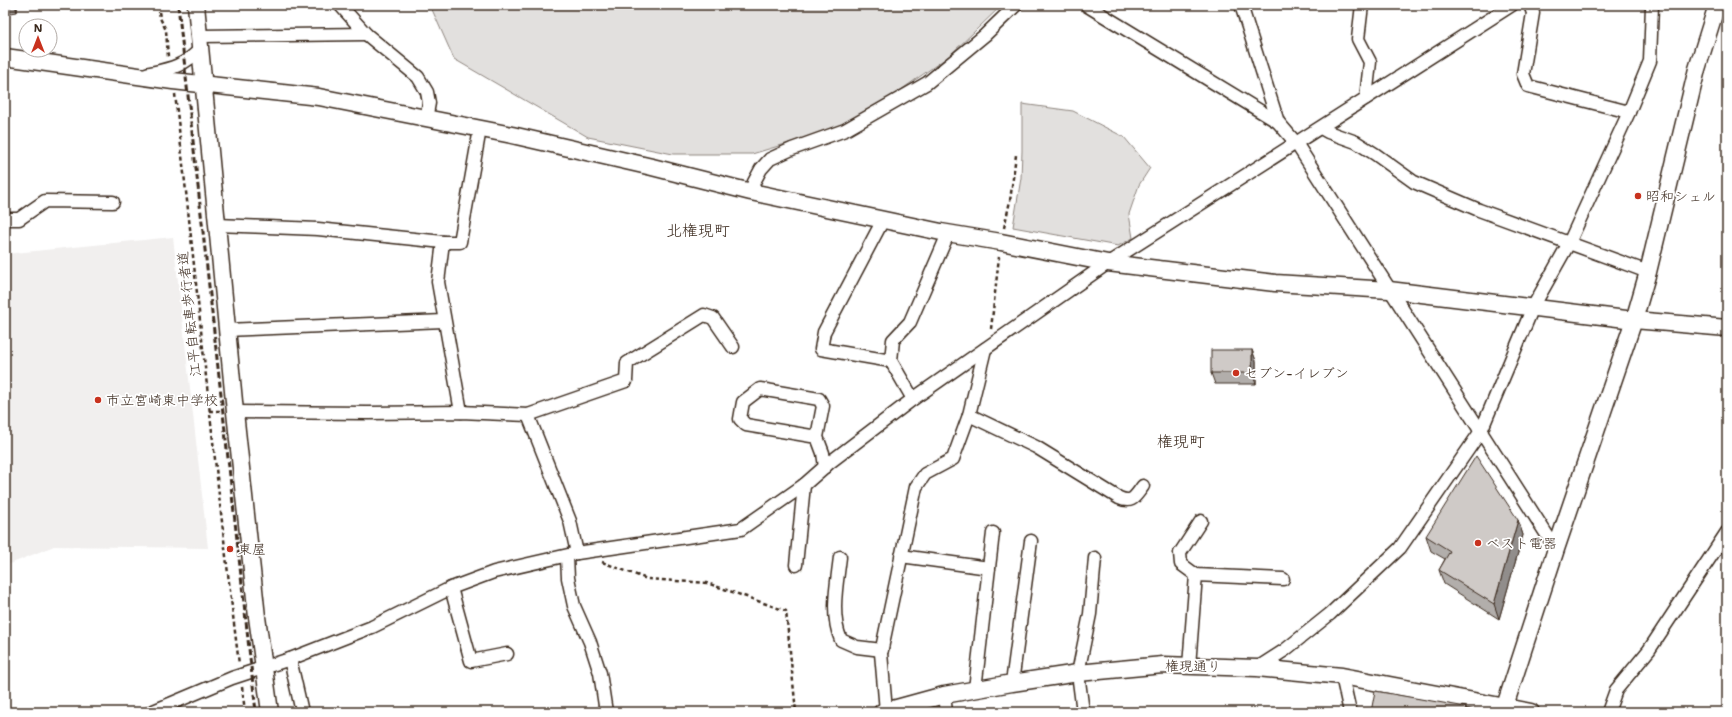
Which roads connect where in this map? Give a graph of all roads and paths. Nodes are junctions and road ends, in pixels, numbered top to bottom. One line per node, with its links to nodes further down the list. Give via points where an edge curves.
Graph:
1 (158, 5): 15 (path, 江平自転車歩行者道, via 160,18 166,30)
2 (196, 5): 13 (street)
3 (340, 5): 12 (street)
4 (1016, 5): 25 (street, via 985,35 921,87 845,130 770,159 761,169)
5 (1086, 5): 20 (street)
6 (1241, 5): 20 (street)
7 (1362, 5): 17 (street, via 1358,39 1370,62)
8 (1512, 5): 17 (street)
9 (1530, 5): 18 (street, via 1533,13 1524,74 1528,86)
10 (1652, 5): 18 (street, via 1650,61)
11 (1717, 5): 35 (street, via 1697,69)
12 (366, 34): 13 (street); 19 (street, via 418,77 427,92 429,103)
13 (200, 42): 15 (street, via 184,64); 16 (street)
14 (5, 57): 15 (street, via 141,75)
15 (171, 75): 16 (street); 77 (path, 江平自転車歩行者道)
16 (204, 84): 19 (street, via 319,97); 29 (street)
17 (1366, 98): 21 (street)
18 (1629, 112): 33 (street)
19 (426, 118): 22 (street)
20 (1278, 122): 23 (street)
21 (1321, 128): 23 (street); 33 (street, via 1356,142 1414,182 1479,210)
22 (480, 129): 25 (street); 31 (street, via 460,242)
23 (1296, 143): 34 (street); 36 (street)
24 (1016, 155): 32 (path)
25 (751, 192): 28 (street)
26 (113, 202): 27 (street, via 45,201 19,219)
27 (5, 219)
28 (883, 220): 30 (street); 44 (street, via 824,332 821,349)
29 (217, 225): 31 (street, via 318,229); 41 (street)
30 (948, 234): 32 (street); 44 (street, via 910,322 893,340)
31 (443, 242): 39 (street, via 438,282)
32 (1001, 242): 34 (street); 43 (path)
33 (1569, 243): 35 (street); 37 (street)
34 (1108, 263): 36 (street, via 1275,283); 43 (street)
35 (1648, 272): 38 (street)
36 (1389, 290): 37 (street); 50 (street)
37 (1533, 307): 38 (street); 50 (street)
38 (1634, 320): 40 (street); 59 (street)
39 (444, 321): 41 (street); 47 (street)
40 (1727, 328)
41 (227, 330): 46 (street)
42 (733, 347): 48 (street, via 714,318 704,315 627,362 626,381)
43 (987, 347): 45 (street); 49 (street)
44 (891, 361): 45 (street)
45 (912, 399): 52 (street)
46 (235, 412): 47 (street); 75 (street)
47 (461, 412): 48 (street)
48 (528, 414): 60 (street, via 570,520)
49 (969, 415): 54 (street, via 1036,447 1126,501 1133,499); 61 (street, via 953,459 925,474 916,487)
50 (1481, 430): 59 (street); 74 (street, via 1400,548 1330,614 1285,650)
51 (817, 437): 51 (street, via 823,406 819,398 760,389 743,402 740,420 746,425); 52 (street)
52 (825, 467): 53 (street)
53 (804, 485): 60 (street, via 742,529); 65 (street)
54 (1143, 486)
55 (1201, 520): 67 (street, via 1180,553 1181,564)
56 (1727, 532): 94 (street, via 1649,650 1616,690)
57 (993, 533): 66 (street)
58 (1031, 541): 79 (street)
59 (1556, 549): 82 (street)
60 (572, 555): 69 (street, via 494,572); 87 (street, via 568,578 574,606 600,673)
61 (901, 556): 66 (street); 70 (street)
62 (840, 557): 70 (street, via 836,628 841,640 857,647)
63 (1095, 558): 76 (street, via 1090,614)
64 (598, 561): 88 (path, via 647,579 707,583 786,611)
65 (796, 565)
66 (989, 568): 80 (street)
67 (1196, 575): 68 (street); 73 (street)
68 (1283, 579)
69 (451, 588): 71 (street, via 471,661); 72 (street, via 372,627)
70 (882, 650): 89 (street)
71 (507, 654)
72 (290, 659): 75 (street); 86 (street)
73 (1189, 666): 74 (street, 権現通り); 76 (street, 権現通り, via 1163,665)
74 (1257, 668): 78 (street, 権現通り)
75 (264, 669): 77 (street); 85 (street)
76 (1078, 673): 79 (street, 権現通り); 91 (street)
77 (241, 675): 83 (street); 84 (path, 江平自転車歩行者道)
78 (1342, 676): 82 (street, 権現通り); 92 (street)
79 (1012, 683): 80 (street, 権現通り)
80 (975, 689): 81 (street, 権現通り)
81 (944, 694): 89 (street, 権現通り); 90 (street)
82 (1504, 710): 93 (street, 権現通り)
83 (151, 712)
84 (245, 712)
85 (270, 712)
86 (302, 712)
87 (606, 712)
88 (796, 712)
89 (884, 712)
90 (946, 712)
91 (1083, 712)
92 (1350, 712)
93 (1530, 712)
94 (1608, 712)

